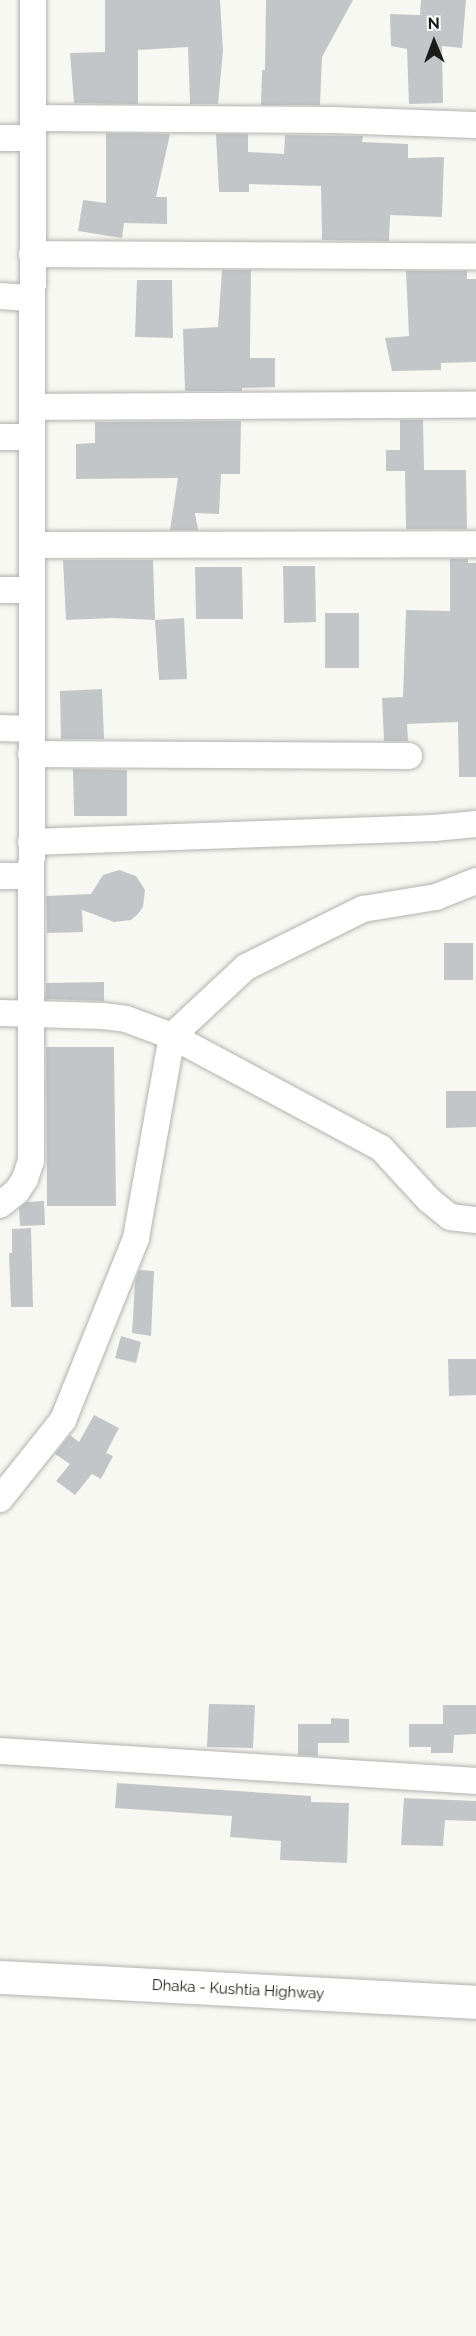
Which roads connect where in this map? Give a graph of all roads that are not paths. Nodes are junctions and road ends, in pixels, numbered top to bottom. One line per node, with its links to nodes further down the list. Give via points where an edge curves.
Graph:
1 (33, 0): 3 (street)
2 (476, 125): 3 (street, via 332,120)
3 (33, 128): 4 (street); 5 (street)
4 (0, 138)
5 (32, 254): 6 (street); 8 (street)
6 (476, 256)
7 (0, 296): 8 (street)
8 (32, 298): 10 (street)
9 (476, 405): 10 (street)
10 (32, 407): 12 (street)
11 (0, 437): 12 (street)
12 (32, 437): 14 (street)
13 (476, 544): 14 (street)
14 (32, 545): 16 (street)
15 (0, 590): 16 (street)
16 (32, 590): 18 (street)
17 (0, 728): 18 (street)
18 (31, 729): 19 (street)
19 (31, 754): 20 (street); 22 (street)
20 (409, 756)
21 (476, 824): 22 (street)
22 (31, 842): 24 (street)
23 (0, 876): 24 (street)
24 (31, 876): 27 (street)
25 (476, 881): 28 (street, via 436,897 363,909 246,967)
26 (0, 1013): 27 (street)
27 (32, 1014): 28 (street, via 126,1019); 29 (street, via 31,1161 26,1179)
28 (172, 1036): 30 (street, via 381,1148 450,1217); 31 (street, via 136,1238 63,1420)
29 (0, 1205)
30 (476, 1220)
31 (0, 1499)
32 (0, 1751): 33 (street)
33 (476, 1781)
34 (0, 1977): 35 (main road, Dhaka - Kushtia Highway)
35 (476, 2002)

